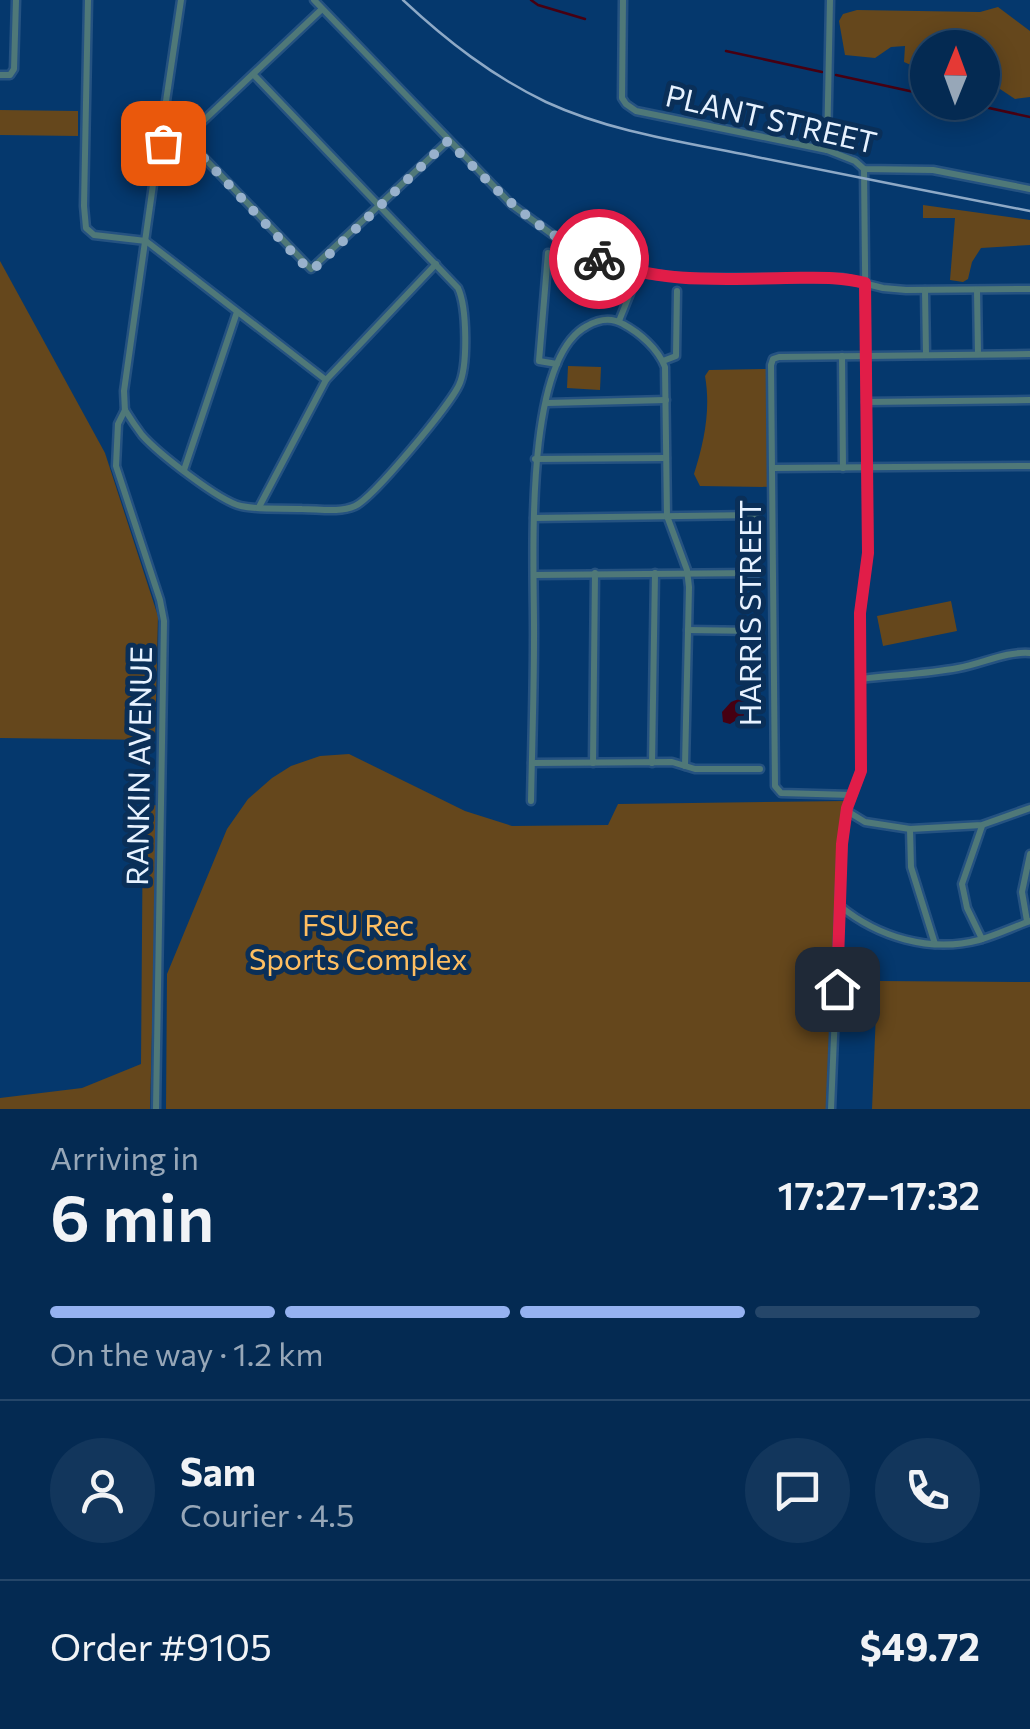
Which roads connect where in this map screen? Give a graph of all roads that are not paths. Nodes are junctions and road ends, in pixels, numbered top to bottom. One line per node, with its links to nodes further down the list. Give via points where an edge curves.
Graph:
1 (16, 0): 9 (street, via 15,63 10,75)
2 (88, 0): 19 (street, via 84,216 94,234)
3 (181, 0): 10 (street, RANKIN AVENUE)
4 (314, 0): 7 (street)
5 (623, 0): 15 (street, PLANT STREET, via 622,84 632,109)
6 (830, 0): 15 (street)
7 (322, 9): 8 (street); 13 (street)
8 (254, 75): 11 (street); 18 (street)
9 (0, 76)
10 (166, 121): 11 (street); 12 (street, RANKIN AVENUE); 14 (street, RANKIN AVENUE)
11 (183, 136): 12 (street); 18 (street, via 308,269)
12 (164, 140): 14 (street, RANKIN AVENUE)
13 (448, 141): 18 (street); 22 (street, via 546,232)
14 (159, 148): 19 (street, RANKIN AVENUE)
15 (827, 150): 16 (street, PLANT STREET)
16 (864, 169): 17 (street, PLANT STREET, via 933,170); 23 (street)
17 (1030, 189)
18 (379, 206): 21 (street)
19 (146, 242): 30 (street); 44 (street, RANKIN AVENUE)
20 (548, 253): 38 (street, via 539,361)
21 (436, 264): 39 (street); 52 (street, via 463,300 463,371 454,394 362,502 339,510)
22 (639, 271): 23 (street); 31 (street)
23 (865, 283): 24 (street); 29 (street)
24 (883, 288): 26 (street); 29 (street)
25 (1030, 289): 27 (street)
26 (925, 290): 27 (street); 36 (street)
27 (977, 290): 32 (street)
28 (677, 291): 37 (street, via 676,356)
29 (865, 300): 35 (street)
30 (238, 312): 39 (street); 51 (street)
31 (618, 321): 37 (street); 38 (street, via 579,330)
32 (978, 354): 33 (street); 36 (street)
33 (1030, 354)
34 (842, 356): 35 (street); 49 (street, HARRIS STREET, via 772,360); 50 (street)
35 (866, 356): 36 (street); 42 (street)
36 (926, 356)
37 (663, 361): 40 (street)
38 (556, 364): 43 (street)
39 (326, 380): 52 (street)
40 (666, 400): 43 (street); 45 (street)
41 (1030, 400): 42 (street)
42 (866, 402): 48 (street)
43 (546, 403): 46 (street)
44 (125, 410): 51 (street, via 142,435); 82 (street, RANKIN AVENUE, via 116,466 164,621)
45 (666, 458): 46 (street); 54 (street)
46 (536, 459): 55 (street)
47 (1030, 466): 48 (street)
48 (868, 467): 50 (street); 64 (street)
49 (772, 468): 50 (street); 70 (street, HARRIS STREET, via 775,786 780,792)
50 (843, 468)
51 (184, 470): 52 (street, via 236,504)
52 (259, 507)
53 (756, 515): 54 (street)
54 (667, 516): 55 (street); 58 (street)
55 (534, 518): 60 (street)
56 (595, 573): 57 (street); 60 (street); 66 (street)
57 (655, 573): 58 (street); 67 (street)
58 (687, 573): 59 (street); 61 (street)
59 (757, 573)
60 (534, 575): 65 (street)
61 (688, 630): 62 (street); 68 (street)
62 (758, 631)
63 (1030, 653): 64 (street)
64 (861, 679): 70 (street, via 861,771)
65 (532, 763): 66 (street); 71 (street)
66 (593, 763): 67 (street)
67 (652, 763): 68 (street)
68 (685, 766): 69 (street)
69 (760, 769)
70 (852, 795): 73 (street)
71 (531, 801)
72 (1030, 808): 74 (street)
73 (846, 811): 75 (street, via 865,822); 78 (street)
74 (982, 825): 75 (street); 80 (street, via 962,884)
75 (910, 829): 81 (street, via 911,867)
76 (1030, 854): 77 (street)
77 (1027, 878): 79 (street, via 1022,892)
78 (840, 906): 81 (street, via 871,927); 83 (street)
79 (1029, 921): 80 (street)
80 (982, 939): 81 (street)
81 (934, 944)
82 (156, 1109)
83 (832, 1109)

